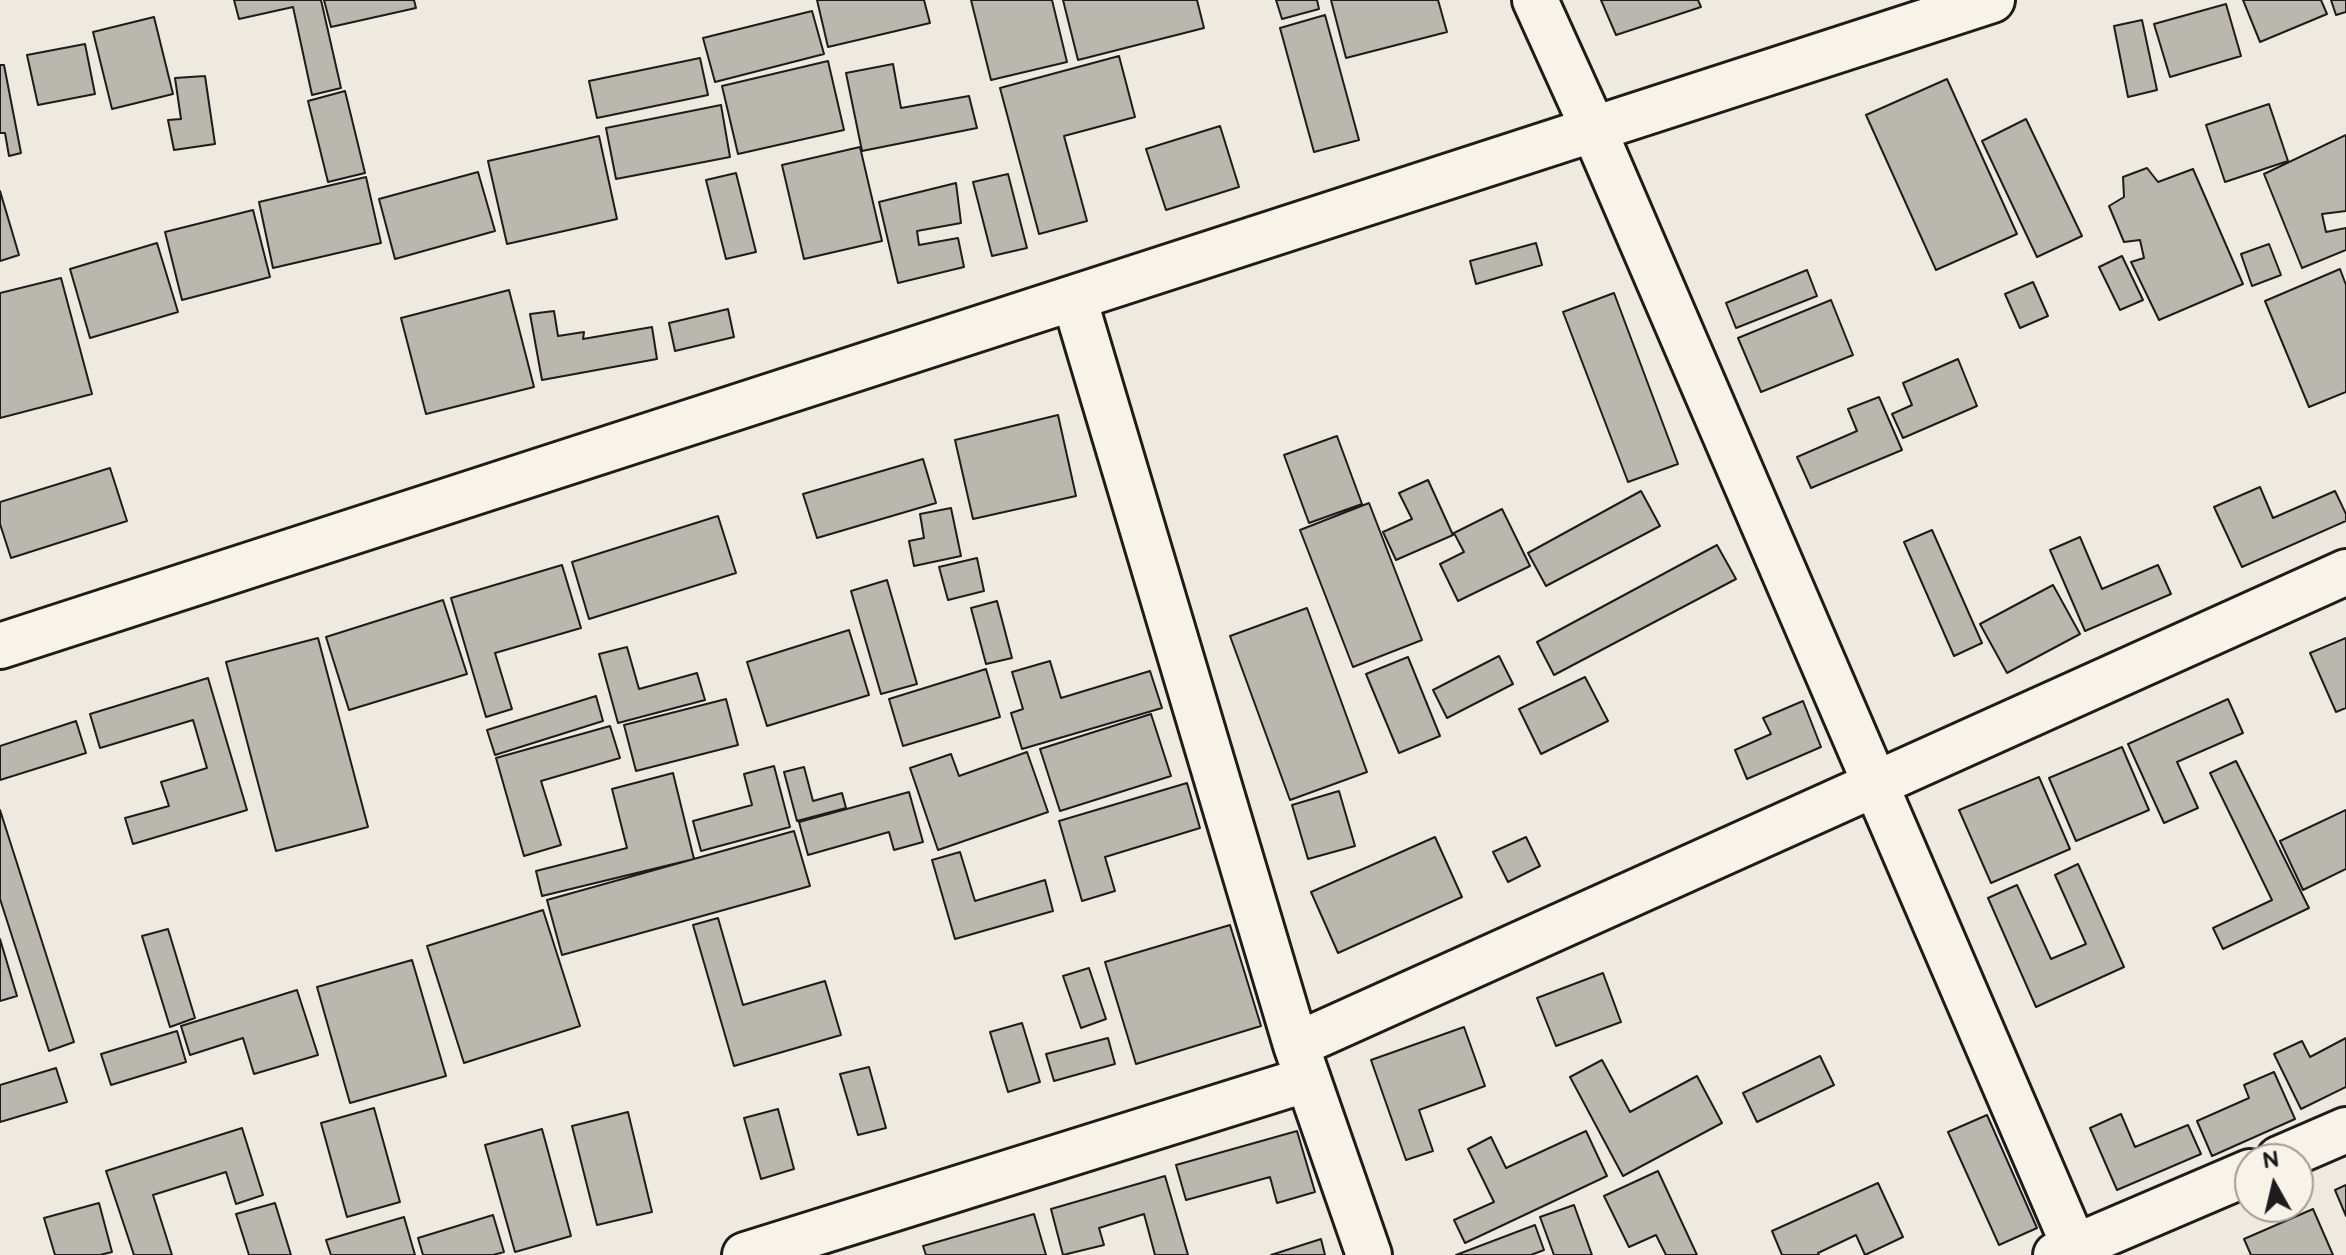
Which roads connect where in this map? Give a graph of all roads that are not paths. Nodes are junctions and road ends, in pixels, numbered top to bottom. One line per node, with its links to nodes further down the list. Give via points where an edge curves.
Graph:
1 (1535, 0): 3 (street)
2 (1992, 0): 3 (street)
3 (1593, 128): 4 (street); 7 (street)
4 (1074, 298): 6 (street); 8 (street)
5 (2346, 572): 7 (street)
6 (0, 646)
7 (1875, 782): 8 (street); 12 (street)
8 (1302, 1062): 13 (street); 14 (street)
9 (2346, 1130): 10 (street)
10 (2314, 1144)
11 (2234, 1179): 12 (street)
12 (2069, 1252)
13 (745, 1255)
14 (1369, 1255)

